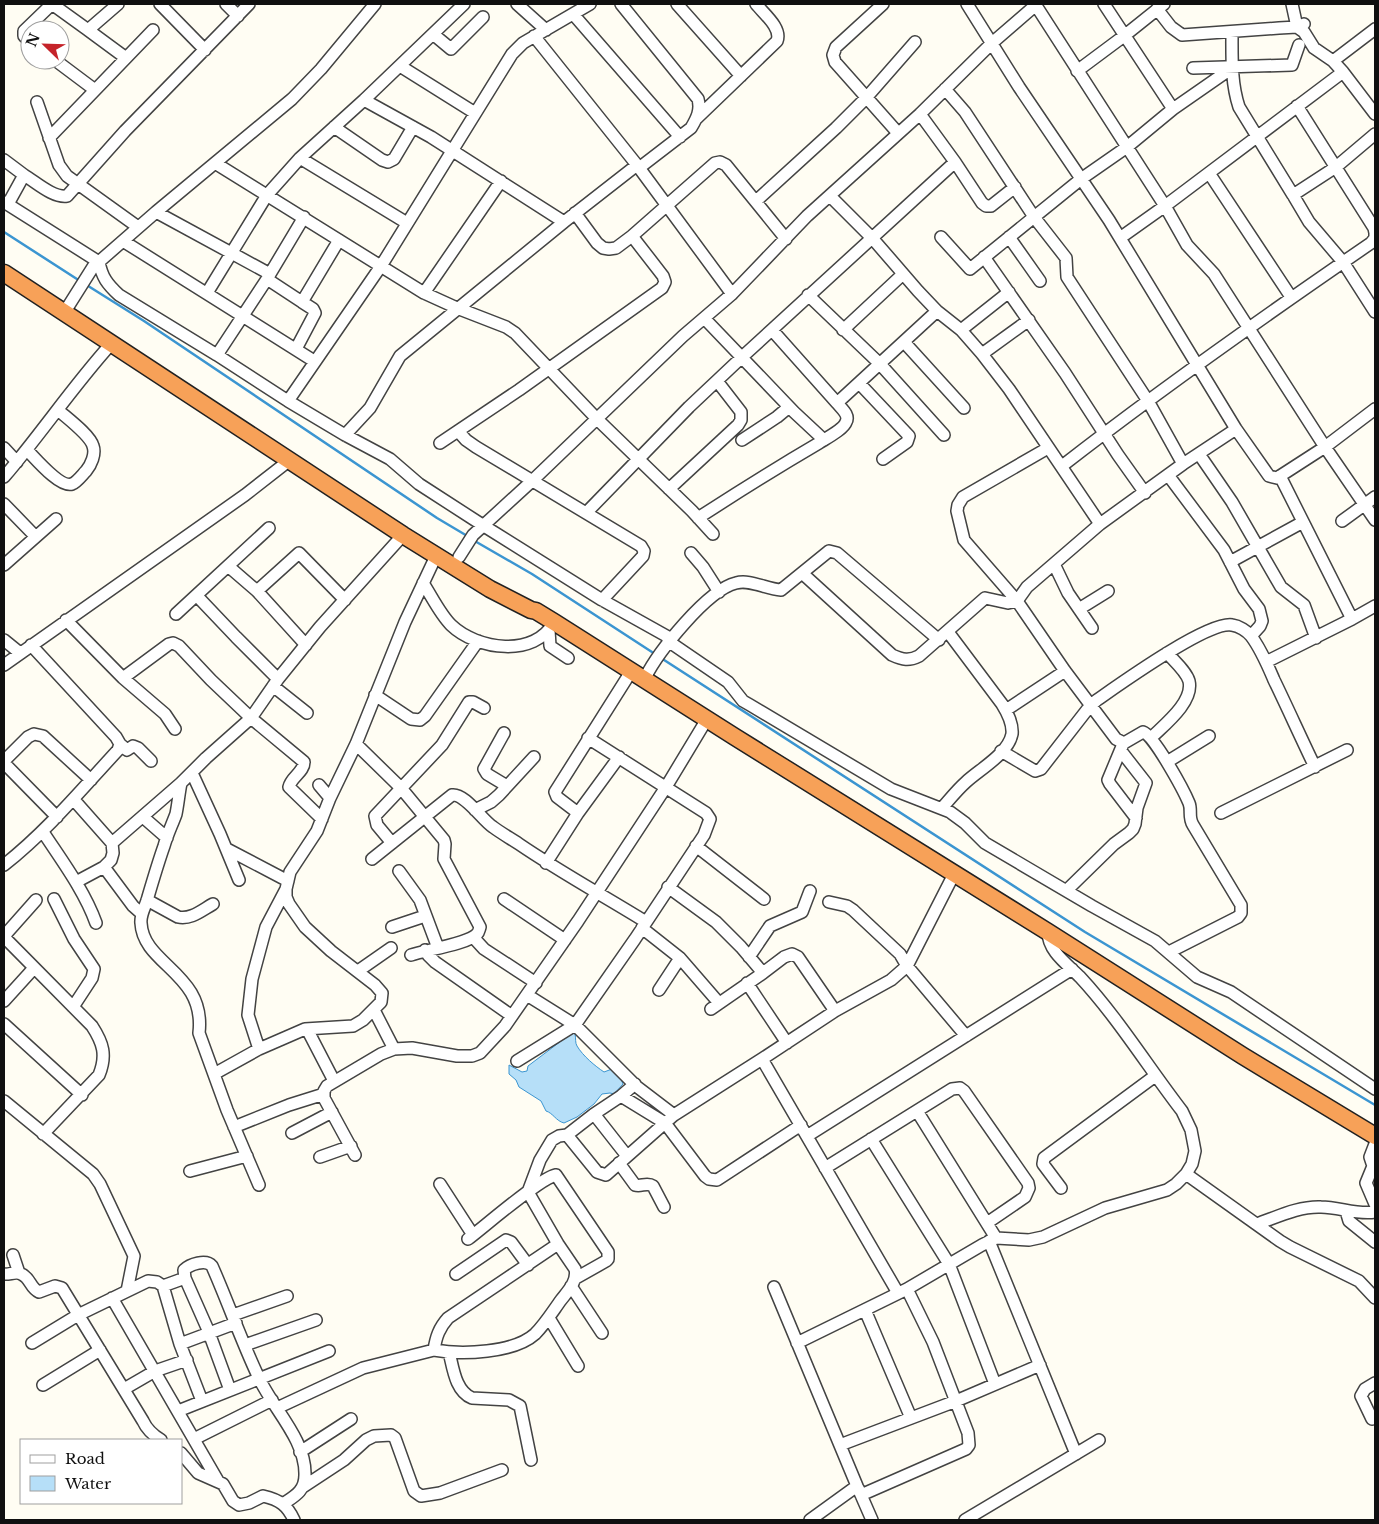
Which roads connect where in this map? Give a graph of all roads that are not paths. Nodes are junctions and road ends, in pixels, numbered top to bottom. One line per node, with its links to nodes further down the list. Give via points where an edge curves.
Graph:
1 (52, 4): 23 (street); 26 (street)
2 (118, 4): 26 (street)
3 (160, 4): 36 (street)
4 (226, 4): 21 (street)
5 (249, 4): 21 (street)
6 (375, 4): 69 (street, via 292,99)
7 (464, 4): 30 (street)
8 (517, 4): 28 (street)
9 (590, 4): 20 (street)
10 (621, 4): 56 (street, via 698,99 700,106)
11 (678, 4): 45 (street)
12 (756, 4): 45 (street, via 777,30 778,36)
13 (883, 4): 48 (street, via 836,47 833,55 835,62)
14 (967, 4): 34 (street)
15 (1036, 4): 34 (street); 43 (street)
16 (1104, 4): 32 (street)
17 (1292, 4): 24 (street)
18 (1301, 4): 24 (street)
19 (1160, 6): 29 (street, via 1171,28 1182,35); 32 (street)
20 (573, 14): 28 (street); 62 (street)
21 (238, 16): 36 (street)
22 (483, 17): 30 (street, via 451,50)
23 (35, 20)
24 (1302, 28): 29 (street); 38 (street, via 1314,48)
25 (1375, 29): 38 (street)
26 (88, 30): 37 (street)
27 (153, 30): 37 (street)
28 (546, 30): 31 (street)
29 (1232, 32): 41 (street)
30 (433, 34): 39 (street)
31 (534, 36): 53 (street, via 512,54); 70 (street)
32 (1124, 36): 43 (street); 52 (street)
33 (916, 42): 48 (street)
34 (992, 43): 46 (street); 74 (street)
35 (1299, 45): 41 (street, via 1292,65)
36 (205, 50): 76 (street)
37 (126, 58): 47 (street)
38 (1333, 61): 44 (street)
39 (400, 66): 49 (street); 53 (street)
40 (1193, 68): 41 (street)
41 (1232, 68): 52 (street); 61 (street, via 1234,94)
42 (69, 70): 47 (street)
43 (1077, 71): 64 (street)
44 (1343, 72): 51 (street); 55 (street)
45 (741, 76): 56 (street)
46 (946, 89): 54 (street); 77 (street, via 974,124)
47 (96, 90): 63 (street)
48 (866, 98): 59 (street); 81 (street)
49 (364, 100): 57 (street); 58 (street)
50 (37, 102): 63 (street)
51 (1297, 106): 61 (street); 71 (street)
52 (1173, 108): 64 (street)
53 (475, 113): 65 (street)
54 (920, 114): 59 (street); 68 (street)
55 (1375, 114)
56 (696, 120): 62 (street, via 692,128)
57 (334, 127): 58 (street, via 388,162 394,159); 66 (street)
58 (412, 127): 65 (street)
59 (898, 133): 80 (street)
60 (1375, 134): 71 (street)
61 (1257, 136): 72 (street); 79 (street)
62 (680, 137): 70 (street)
63 (49, 138): 76 (street, via 59,165)
64 (1127, 147): 74 (street); 84 (street)
65 (451, 151): 75 (street); 90 (street)
66 (300, 158): 78 (street); 90 (street)
67 (4, 160): 73 (street)
68 (955, 162): 77 (street, via 986,206 991,206); 98 (street)
69 (215, 163): 78 (street); 85 (street)
70 (638, 167): 83 (street); 86 (street)
71 (1336, 167): 79 (street); 92 (street)
72 (1209, 173): 84 (street); 116 (street)
73 (24, 175): 76 (street, via 61,197 67,196); 82 (street)
74 (1081, 179): 88 (street); 97 (street)
75 (501, 181): 89 (street); 113 (street)
76 (76, 184): 91 (street)
77 (1015, 187): 88 (street)
78 (267, 195): 87 (street); 101 (street)
79 (1293, 195): 104 (street, via 1309,222)
80 (830, 196): 96 (street); 98 (street)
81 (756, 202): 83 (street, via 720,162); 96 (street)
82 (6, 203): 105 (street)
83 (666, 205): 93 (street); 114 (street)
84 (1165, 206): 97 (street); 125 (street, via 1187,245 1214,274)
85 (156, 212): 91 (street); 101 (street)
86 (575, 213): 89 (street); 93 (street, via 603,248 616,248)
87 (304, 217): 99 (street); 109 (street)
88 (1034, 217): 95 (street); 142 (street, via 1066,258 1068,277)
89 (564, 222): 119 (street)
90 (407, 223): 106 (street)
91 (138, 227): 100 (street)
92 (1375, 234): 104 (street, via 1371,243)
93 (632, 236): 138 (street, via 664,276 662,288)
94 (941, 237): 102 (street, via 970,269)
95 (1009, 237): 102 (street); 110 (street)
96 (786, 238): 114 (street)
97 (1120, 238): 137 (street)
98 (873, 239): 108 (street); 115 (street)
99 (339, 240): 106 (street); 118 (street)
100 (123, 241): 105 (street); 112 (street)
101 (231, 254): 109 (street); 112 (street)
102 (984, 257): 111 (street)
103 (4, 260): 117 (highway)
104 (1343, 262): 116 (street); 121 (street)
105 (96, 264): 117 (street); 132 (street, via 108,286 120,295)
106 (381, 266): 113 (street); 135 (street)
107 (4, 273): 117 (highway)
108 (903, 274): 120 (street); 127 (street)
109 (268, 277): 118 (street); 122 (street)
110 (1040, 281)
111 (1009, 292): 124 (street); 128 (street)
112 (207, 293): 122 (street)
113 (424, 293): 119 (street)
114 (732, 294): 123 (street)
115 (808, 295): 126 (street); 127 (street)
116 (1291, 298): 125 (street)
117 (71, 302): 130 (highway); 192 (highway, via 294,452)
118 (302, 302): 131 (street, via 315,313)
119 (456, 308): 138 (street, via 516,333); 154 (street, via 400,356 370,408)
120 (937, 311): 128 (street); 129 (street)
121 (1375, 312)
122 (243, 317): 131 (street); 132 (street)
123 (704, 318): 134 (street); 149 (street)
124 (1029, 320): 133 (street); 153 (street)
125 (1248, 329): 137 (street); 159 (street)
126 (772, 330): 134 (street); 143 (street)
127 (843, 330): 136 (street)
128 (961, 330): 133 (street)
129 (904, 342): 136 (street); 145 (street)
130 (111, 344): 146 (street); 164 (highway)
131 (296, 349): 135 (street)
132 (217, 354): 141 (street)
133 (982, 354): 161 (street)
134 (741, 358): 139 (street); 144 (street)
135 (314, 361): 141 (street)
136 (880, 364): 140 (street); 155 (street)
137 (1197, 365): 142 (street); 150 (street)
138 (549, 368): 149 (street); 151 (street)
139 (717, 381): 148 (street); 165 (street)
140 (859, 383): 143 (street); 166 (street, via 909,436 907,442)
141 (288, 401): 154 (street)
142 (1148, 401): 153 (street); 168 (street)
143 (837, 403): 157 (street, via 847,420)
144 (789, 407): 152 (street); 157 (street)
145 (964, 408)
146 (58, 410): 162 (street); 162 (street, via 94,446 88,469 74,483 64,484)
147 (1373, 415): 159 (street)
148 (742, 416): 152 (street); 174 (street, via 738,425)
149 (597, 419): 165 (street); 173 (street)
150 (1236, 429): 163 (street); 171 (street, via 1269,476)
151 (458, 431): 158 (street); 173 (street, via 471,444)
152 (755, 432): 156 (street)
153 (1104, 433): 169 (street); 175 (street)
154 (345, 435): 186 (street, via 390,459 419,484)
155 (944, 435)
156 (742, 440)
157 (824, 440): 180 (street)
158 (440, 443)
159 (1325, 447): 171 (street); 178 (street)
160 (4, 448): 167 (street)
161 (1048, 448): 169 (street); 207 (street, via 964,497 958,505 964,540)
162 (27, 450): 167 (street)
163 (1199, 454): 168 (street); 191 (street)
164 (288, 459): 190 (highway); 213 (street, via 244,495)
165 (638, 459): 174 (street); 179 (street)
166 (883, 459)
167 (17, 462): 172 (street)
168 (1183, 464): 170 (street)
169 (1062, 466): 185 (street)
170 (1168, 475): 175 (street); 195 (street)
171 (1280, 476): 184 (street)
172 (4, 477)
173 (533, 480): 179 (street); 186 (street)
174 (669, 489): 180 (street)
175 (1145, 493): 185 (street)
176 (1375, 496): 178 (street)
177 (4, 504): 189 (street)
178 (1365, 504): 182 (street); 183 (street)
179 (587, 512): 206 (street, via 644,551)
180 (698, 518): 188 (street)
181 (56, 519): 197 (street)
182 (1375, 520)
183 (1342, 521)
184 (1303, 522): 191 (street); 212 (street)
185 (1100, 524): 196 (street)
186 (484, 526): 192 (street, via 473,535); 206 (street)
187 (270, 528): 198 (street)
188 (713, 534)
189 (34, 535)
190 (403, 535): 194 (highway); 205 (street)
191 (1259, 546): 195 (street); 218 (street, via 1281,587 1304,605)
192 (461, 553): 210 (highway, via 533,605)
193 (691, 553): 203 (street)
194 (436, 556): 200 (street); 210 (highway, via 490,589)
195 (1230, 562): 217 (street, via 1262,616 1260,626)
196 (1054, 564): 207 (street, via 1027,588); 209 (street)
197 (4, 565)
198 (228, 566): 201 (street); 204 (street)
199 (802, 572): 203 (street, via 781,590 736,582); 220 (street, via 829,551 837,553); 220 (street, via 892,655 902,660 919,656)
200 (423, 583): 221 (street, via 450,624); 234 (street)
201 (257, 591): 205 (street, via 299,553); 224 (street)
202 (1108, 591): 209 (street)
203 (719, 592): 222 (street)
204 (196, 596): 211 (street); 233 (street)
205 (345, 600): 224 (street)
206 (602, 600): 222 (street)
207 (1018, 601): 216 (street, via 1008,603 985,598); 231 (street)
208 (1375, 606): 212 (street)
209 (1079, 609): 215 (street)
210 (536, 611): 214 (highway)
211 (176, 614)
212 (1352, 619): 218 (street)
213 (66, 620): 223 (street); 232 (street)
214 (552, 626): 221 (street, via 528,643 500,646); 227 (street, via 550,646); 230 (highway)
215 (1092, 628)
216 (948, 632): 220 (street); 237 (street)
217 (1251, 636): 226 (street, via 1240,628 1224,625); 228 (street)
218 (1316, 638): 228 (street)
219 (4, 640): 225 (street)
220 (939, 640)
221 (478, 641): 234 (street, via 420,720 411,719)
222 (667, 642): 230 (street); 266 (street, via 728,682 743,701 891,789)
223 (31, 645): 225 (street); 246 (street)
224 (306, 645): 233 (street)
225 (20, 653): 229 (street)
226 (1167, 653): 235 (street); 245 (street, via 1187,677 1189,688 1180,709)
227 (568, 658)
228 (1266, 662): 256 (street)
229 (4, 665)
230 (642, 671): 240 (highway); 244 (street)
231 (1065, 671): 235 (street); 237 (street)
232 (124, 678): 239 (street, via 173,643); 241 (street, via 165,714)
233 (276, 682): 238 (street); 239 (street)
234 (376, 695): 247 (street)
235 (1090, 706): 248 (street); 250 (street, via 1041,769 1037,771)
236 (484, 708): 263 (street, via 469,702 442,745)
237 (1006, 710): 250 (street, via 1012,734)
238 (307, 713)
239 (251, 718): 257 (street); 274 (street, via 304,762 304,767 289,787)
240 (707, 719): 262 (street); 286 (highway)
241 (175, 729)
242 (504, 733): 261 (street, via 484,769)
243 (1209, 736): 255 (street)
244 (588, 738): 252 (street); 268 (street, via 555,792)
245 (1152, 738): 248 (street, via 1143,732); 255 (street)
246 (120, 744): 253 (street, via 127,750 133,746 138,748); 258 (street)
247 (356, 744): 263 (street); 264 (street)
248 (1122, 747): 273 (street, via 1146,783 1136,808); 273 (street, via 1108,780)
249 (1347, 750): 256 (street)
250 (1001, 751): 266 (street)
251 (534, 757): 261 (street)
252 (619, 757): 262 (street); 268 (street)
253 (151, 761)
254 (4, 762): 258 (street, via 34,734 43,736); 270 (street)
255 (1167, 762): 313 (street, via 1189,803 1193,825 1242,910 1238,917)
256 (1315, 767): 269 (street)
257 (192, 773): 259 (street); 280 (street)
258 (90, 780): 265 (street)
259 (181, 784): 271 (street); 276 (street, via 176,814)
260 (319, 785): 264 (street)
261 (507, 786): 267 (street, via 491,802)
262 (666, 786): 279 (street, via 710,819); 293 (street)
263 (401, 788): 272 (street); 278 (street, via 375,816 377,825)
264 (330, 798): 274 (street)
265 (74, 800): 270 (street); 277 (street)
266 (942, 808): 291 (street, via 958,817 985,843)
267 (475, 810): 272 (street, via 460,795 452,795); 282 (street, via 493,827)
268 (578, 813): 282 (street)
269 (1221, 813)
270 (57, 817): 275 (street)
271 (143, 817): 276 (street); 277 (street)
272 (425, 818): 278 (street); 308 (street, via 444,840 444,859 480,927)
273 (1136, 818): 291 (street, via 1130,833 1114,844)
274 (322, 819): 289 (street, via 290,872)
275 (43, 832): 283 (street); 288 (street)
276 (167, 838): 298 (street)
277 (112, 843): 284 (street, via 111,860)
278 (392, 843): 281 (street)
279 (696, 846): 290 (street); 295 (street)
280 (227, 849): 287 (street); 289 (street)
281 (372, 859)
282 (546, 863): 293 (street)
283 (4, 865)
284 (104, 867): 288 (street); 301 (street)
285 (399, 871): 302 (street, via 420,900)
286 (954, 874): 306 (highway); 317 (street)
287 (239, 880)
288 (76, 882): 303 (street)
289 (287, 885): 320 (street, via 289,904 305,927 331,952); 336 (street, via 266,927 250,988 248,1015)
290 (668, 887): 304 (street); 315 (street, via 716,922)
291 (1067, 890): 313 (street)
292 (810, 891): 315 (street, via 802,912 770,926)
293 (598, 892): 304 (street); 309 (street)
294 (504, 899): 309 (street)
295 (764, 899)
296 (36, 900): 307 (street)
297 (54, 900): 327 (street, via 94,969 92,978)
298 (147, 900): 300 (street, via 184,918); 301 (street)
299 (829, 902): 317 (street, via 853,910 900,954)
300 (213, 904)
301 (142, 914): 340 (street, via 140,923 148,946 184,981 194,997 199,1033)
302 (425, 916): 305 (street); 311 (street)
303 (96, 924)
304 (644, 925): 316 (street); 332 (street)
305 (392, 927)
306 (1048, 932): 319 (street, via 1048,940 1058,956); 359 (highway)
307 (4, 937): 318 (street)
308 (473, 937): 311 (street); 322 (street)
309 (565, 940): 322 (street)
310 (391, 948): 320 (street)
311 (438, 948): 312 (street)
312 (425, 950): 314 (street); 330 (street, via 434,962)
313 (1169, 952): 344 (street, via 1197,977 1231,992)
314 (411, 955)
315 (749, 957): 321 (street)
316 (680, 958): 323 (street, via 715,1006); 324 (street)
317 (907, 966): 329 (street, via 890,980); 334 (street)
318 (34, 968): 326 (street); 327 (street)
319 (1072, 969): 334 (street); 341 (street)
320 (358, 971): 328 (street, via 382,993 381,1002)
321 (763, 973): 323 (street); 329 (street, via 784,956 792,954 798,957)
322 (536, 983): 325 (street)
323 (747, 983): 335 (street)
324 (659, 990)
325 (527, 995): 330 (street); 332 (street)
326 (4, 1001)
327 (73, 1007): 346 (street, via 92,1026 102,1044 102,1068)
328 (374, 1010): 333 (street, via 353,1026); 337 (street)
329 (834, 1011): 335 (street)
330 (512, 1016): 337 (street, via 480,1053 472,1056 412,1048)
331 (4, 1024): 346 (street)
332 (574, 1025): 339 (street); 343 (street)
333 (307, 1029): 336 (street); 342 (street)
334 (966, 1036): 358 (street)
335 (786, 1043): 338 (street)
336 (259, 1049): 340 (street)
337 (394, 1049): 342 (street)
338 (762, 1059): 352 (street); 353 (street)
339 (517, 1061)
340 (214, 1074): 354 (street)
341 (1155, 1076): 367 (street, via 1182,1111 1191,1130 1195,1151); 370 (street, via 1044,1158 1043,1164)
342 (334, 1081): 345 (street)
343 (635, 1084): 347 (street); 352 (street)
344 (1375, 1089)
345 (324, 1094): 350 (street); 354 (street)
346 (82, 1095): 356 (street)
347 (621, 1096): 351 (street); 352 (street)
348 (4, 1101): 356 (street)
349 (917, 1111): 360 (street); 376 (street); 376 (street, via 952,1089 960,1088 1028,1183 1025,1197)
350 (332, 1112): 355 (street); 363 (street, via 353,1150)
351 (594, 1114): 357 (street); 364 (street)
352 (669, 1119): 353 (street, via 705,1176 713,1180); 364 (street)
353 (801, 1125): 358 (street)
354 (234, 1127): 362 (street)
355 (292, 1133)
356 (43, 1134): 392 (street, via 93,1174 100,1184 134,1256)
357 (567, 1135): 364 (street, via 600,1174 606,1175); 371 (street, via 552,1140 546,1148)
358 (807, 1136): 365 (street)
359 (1375, 1136)
360 (871, 1139): 365 (street); 382 (street)
361 (1375, 1144): 372 (street, via 1370,1157 1373,1166 1366,1184)
362 (247, 1156): 366 (street); 369 (street)
363 (320, 1157)
364 (623, 1160): 373 (street, via 635,1185 653,1186)
365 (825, 1168): 393 (street)
366 (190, 1171)
367 (1186, 1174): 377 (street); 378 (street, via 1167,1190 1105,1208 1043,1237)
368 (440, 1184): 371 (street, via 471,1237)
369 (260, 1185)
370 (1061, 1188)
371 (528, 1192): 380 (street); 388 (street, via 553,1175 558,1177 608,1252 606,1261)
372 (1375, 1204)
373 (664, 1206)
374 (1346, 1211): 375 (street); 377 (street, via 1307,1208); 379 (street, via 1349,1221)
375 (1375, 1212)
376 (987, 1223): 378 (street)
377 (1257, 1224): 391 (street, via 1290,1247)
378 (992, 1240): 382 (street); 413 (street)
379 (1375, 1242)
380 (558, 1244): 383 (street); 388 (street, via 575,1269)
381 (13, 1255): 384 (street)
382 (949, 1264): 393 (street); 416 (street)
383 (528, 1265): 386 (street, via 512,1242 506,1240); 408 (street, via 448,1318 437,1334)
384 (20, 1273): 385 (street); 397 (street, via 39,1292 55,1286 62,1288)
385 (4, 1274)
386 (456, 1274)
387 (185, 1278): 389 (street); 399 (street, via 186,1268 210,1262); 401 (street)
388 (574, 1282): 398 (street); 402 (street)
389 (163, 1286): 392 (street, via 152,1280); 405 (street)
390 (774, 1287): 403 (street)
391 (1373, 1290)
392 (127, 1291): 395 (street)
393 (902, 1291): 396 (street); 422 (street, via 933,1342)
394 (287, 1296): 399 (street)
395 (112, 1298): 397 (street); 414 (street)
396 (865, 1310): 403 (street); 425 (street)
397 (78, 1315): 404 (street); 407 (street)
398 (548, 1318): 410 (street, via 535,1334 522,1343 499,1350); 412 (street)
399 (234, 1319): 401 (street); 406 (street)
400 (316, 1320): 406 (street)
401 (209, 1333): 405 (street); 420 (street)
402 (602, 1333)
403 (797, 1343): 431 (street)
404 (32, 1344)
405 (180, 1344): 411 (street)
406 (245, 1345): 415 (street)
407 (100, 1350): 418 (street); 419 (street)
408 (434, 1350): 410 (street); 423 (street, via 363,1368)
409 (329, 1351): 415 (street)
410 (449, 1352): 435 (street, via 458,1383 466,1396 509,1400 520,1406)
411 (187, 1360): 414 (street); 421 (street)
412 (578, 1366)
413 (1040, 1366): 416 (street); 434 (street)
414 (155, 1371): 419 (street); 424 (street)
415 (258, 1378): 420 (street); 423 (street)
416 (995, 1384): 422 (street)
417 (1375, 1384): 426 (street, via 1365,1389 1361,1396)
418 (43, 1385)
419 (124, 1389): 428 (street, via 145,1426)
420 (230, 1390): 421 (street)
421 (202, 1401): 424 (street)
422 (956, 1401): 425 (street); 439 (street, via 970,1440 966,1449)
423 (275, 1404): 429 (street); 432 (street)
424 (178, 1411): 429 (street)
425 (911, 1418): 431 (street)
426 (1372, 1418)
427 (351, 1419): 432 (street)
428 (160, 1439)
429 (194, 1439): 437 (street)
430 (1099, 1440): 434 (street)
431 (840, 1445): 439 (street)
432 (300, 1452): 438 (street, via 304,1461)
433 (182, 1454): 437 (street, via 198,1473)
434 (1076, 1454): 444 (street)
435 (531, 1460)
436 (502, 1470): 438 (street, via 440,1493 420,1496 414,1491 395,1438 391,1435 374,1436)
437 (218, 1481): 440 (street, via 224,1484 233,1501 239,1505 263,1496)
438 (303, 1488): 440 (street)
439 (859, 1491): 442 (street); 443 (street)
440 (283, 1504): 441 (street)
441 (294, 1520)
442 (810, 1520)
443 (872, 1520)
444 (965, 1520)

